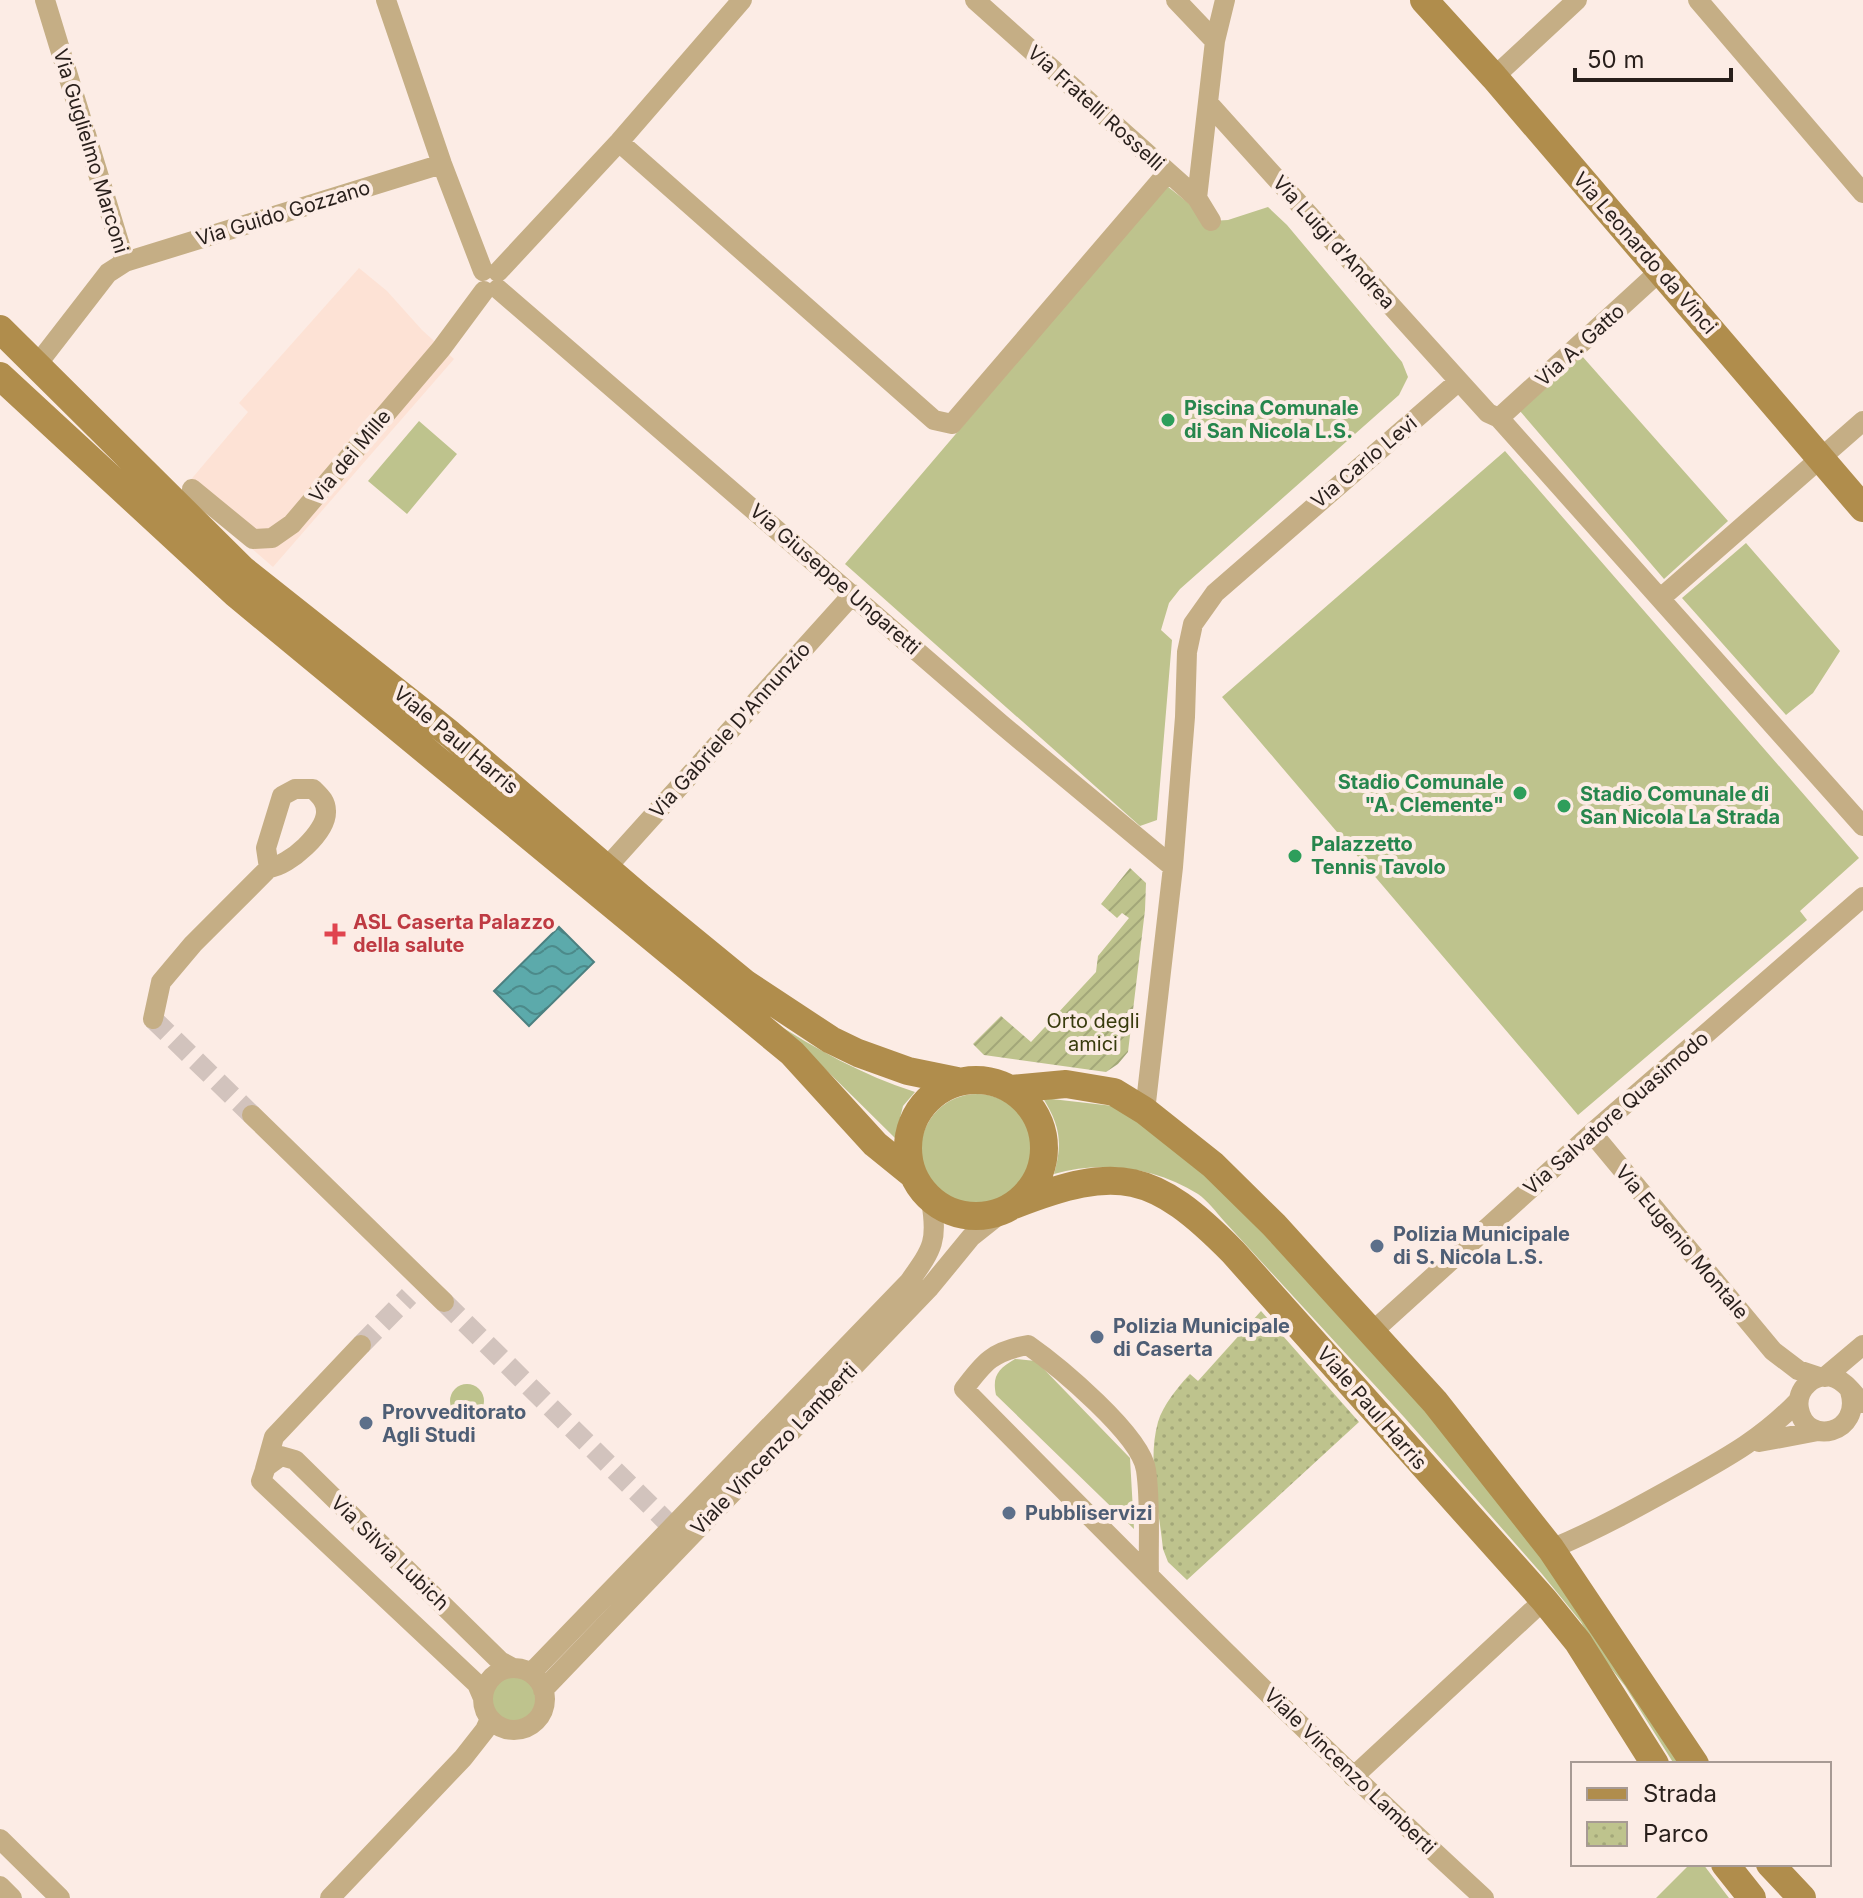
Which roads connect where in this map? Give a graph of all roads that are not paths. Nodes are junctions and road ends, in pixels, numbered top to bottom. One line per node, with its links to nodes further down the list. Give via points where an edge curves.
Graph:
1 (45, 0): 19 (street, Via Guglielmo Marconi)
2 (386, 0): 14 (street)
3 (742, 0): 13 (street, Via dei Mille)
4 (975, 0): 15 (street, Via Fratelli Rosselli)
5 (1176, 0): 10 (street)
6 (1225, 0): 10 (street)
7 (1424, 0): 11 (street, Via Leonardo da Vinci)
8 (1577, 0): 11 (street)
9 (1698, 0): 16 (street)
10 (1215, 41): 12 (street)
11 (1494, 77): 20 (street, Via Leonardo da Vinci)
12 (1209, 104): 17 (street); 25 (street, Via Luigi d'Andrea)
13 (619, 142): 15 (street, via 934,420 952,424); 21 (street, Via dei Mille)
14 (442, 164): 19 (street, Via Guido Gozzano); 21 (street)
15 (1168, 172): 17 (street, Via Fratelli Rosselli)
16 (1863, 193)
17 (1197, 198): 18 (street, Via Fratelli Rosselli)
18 (1211, 221)
19 (125, 262): 23 (street, Via Guglielmo Marconi, via 108,273)
20 (1660, 271): 26 (street, Via A. Gatto); 28 (street, Via Leonardo da Vinci)
21 (491, 281): 29 (street, Via dei Mille, via 441,349 292,524 272,538 253,539); 31 (street, Via Giuseppe Ungaretti)
22 (0, 329): 23 (street, Viale Paul Harris)
23 (36, 366): 34 (street, Viale Paul Harris, via 242,569)
24 (0, 376): 44 (street, Viale Paul Harris, via 236,594 792,1053 875,1144)
25 (1459, 381): 26 (street); 35 (street, Via Carlo Levi, via 1215,593 1193,624)
26 (1499, 418): 32 (street)
27 (1863, 421): 28 (street)
28 (1820, 458): 30 (street, Via Leonardo da Vinci); 32 (street)
29 (192, 489)
30 (1863, 508)
31 (853, 594): 34 (street, Via Gabriele D'Annunzio); 35 (street, Via Giuseppe Ungaretti)
32 (1662, 597): 33 (street)
33 (1863, 826)
34 (607, 867): 39 (street, Viale Paul Harris, via 746,984 831,1040 908,1071)
35 (1173, 867): 41 (street, Via Carlo Levi)
36 (269, 868): 38 (street, via 161,982)
37 (1863, 897): 43 (street, Via Salvatore Quasimodo)
38 (153, 1019)
39 (957, 1081): 40 (street, Viale Paul Harris, via 994,1081); 44 (street, via 920,1108 907,1152)
40 (1011, 1089): 41 (street, Viale Paul Harris, via 1066,1084 1114,1092); 46 (street, via 1032,1109 1044,1136 1044,1156 1029,1192)
41 (1145, 1111): 48 (street, via 1213,1165)
42 (252, 1115): 47 (street, via 416,1289)
43 (1592, 1133): 48 (street, Via Salvatore Quasimodo); 51 (street, Via Eugenio Montale)
44 (912, 1174): 45 (street, Viale Paul Harris)
45 (931, 1200): 46 (street, Viale Paul Harris, via 959,1214 990,1215); 62 (street, Viale Vincenzo Lamberti, via 936,1229 930,1253 909,1282)
46 (1010, 1207): 61 (street, Viale Paul Harris, via 1058,1188 1106,1180 1141,1183 1177,1200 1233,1252); 62 (street, Viale Vincenzo Lamberti, via 971,1237 930,1287)
47 (444, 1302)
48 (1372, 1332): 59 (street, via 1435,1402)
49 (361, 1345): 58 (street, via 274,1437)
50 (1863, 1345): 52 (street); 53 (street, via 1853,1359)
51 (1773, 1351): 52 (street, Via Eugenio Montale, via 1798,1370); 54 (street, Via Eugenio Montale)
52 (1822, 1377): 53 (street, via 1837,1379); 54 (street, via 1810,1381)
53 (1853, 1393): 55 (street, via 1850,1418)
54 (1799, 1398): 55 (street, via 1803,1421); 57 (street)
55 (1827, 1430): 56 (street); 57 (street)
56 (1863, 1430)
57 (1751, 1444): 59 (street)
58 (265, 1469): 62 (street, Via Silvia Lubich, via 281,1456 295,1460 500,1661); 63 (street, Via Silvia Lubich, via 261,1481 477,1684)
59 (1551, 1549): 66 (street)
60 (1149, 1576): 60 (street, Viale Vincenzo Lamberti, via 1146,1467 1132,1439 1028,1345 1003,1349 982,1364 964,1389); 67 (street, Viale Vincenzo Lamberti)
61 (1544, 1600): 65 (street, Viale Paul Harris, via 1578,1642); 67 (street)
62 (529, 1677): 63 (street, via 495,1675); 64 (street, via 545,1700 537,1719 519,1730)
63 (483, 1698): 64 (street)
64 (499, 1724): 74 (street)
65 (1654, 1762)
66 (1694, 1762)
67 (1353, 1777): 75 (street, Viale Vincenzo Lamberti)
68 (0, 1839): 73 (street)
69 (1727, 1866): 76 (street)
70 (1772, 1866): 77 (street)
71 (0, 1886): 72 (street)
72 (12, 1898)
73 (60, 1898)
74 (330, 1898)
75 (1484, 1898)
76 (1752, 1898)
77 (1802, 1898)

